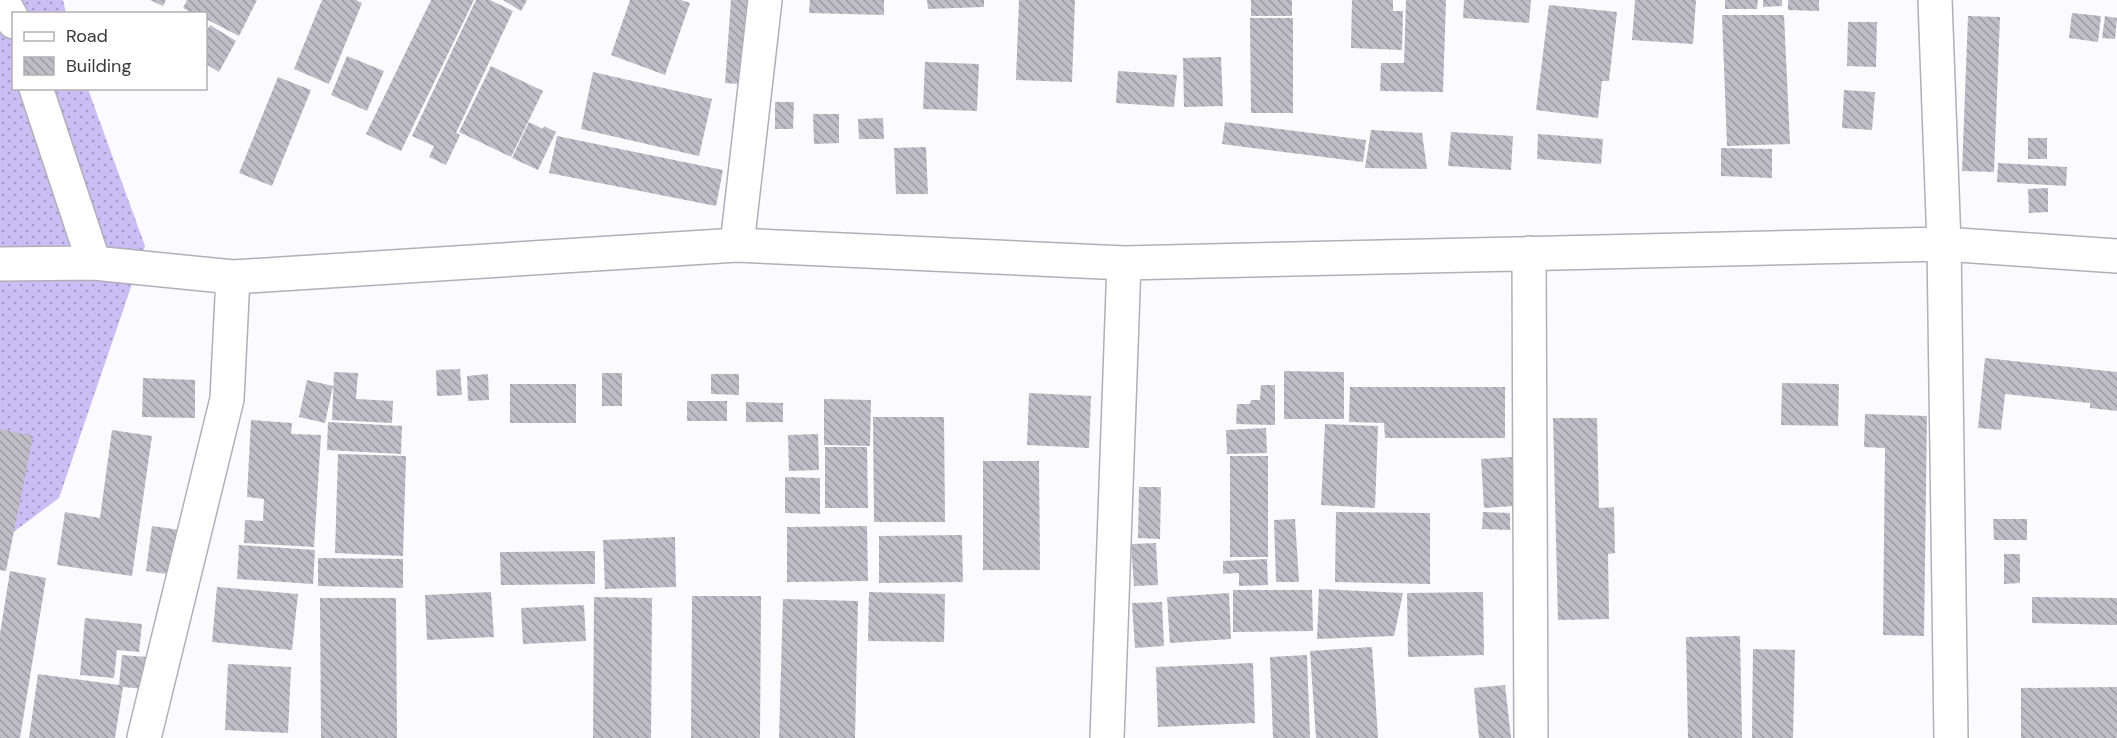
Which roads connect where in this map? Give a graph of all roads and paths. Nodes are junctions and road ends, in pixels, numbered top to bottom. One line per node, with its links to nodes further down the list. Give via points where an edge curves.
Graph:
1 (2, 0): 4 (street)
2 (765, 0): 7 (street)
3 (1935, 0): 6 (street)
4 (12, 18)
5 (37, 90): 11 (street)
6 (1944, 244): 8 (street); 9 (street); 17 (street)
7 (737, 245): 10 (street); 13 (street)
8 (1530, 253): 10 (street); 16 (street)
9 (2117, 256)
10 (1124, 262): 15 (street)
11 (94, 263): 12 (street); 13 (street)
12 (0, 264)
13 (233, 277): 14 (street, via 227,399)
14 (144, 738)
15 (1107, 738)
16 (1531, 738)
17 (1951, 738)

